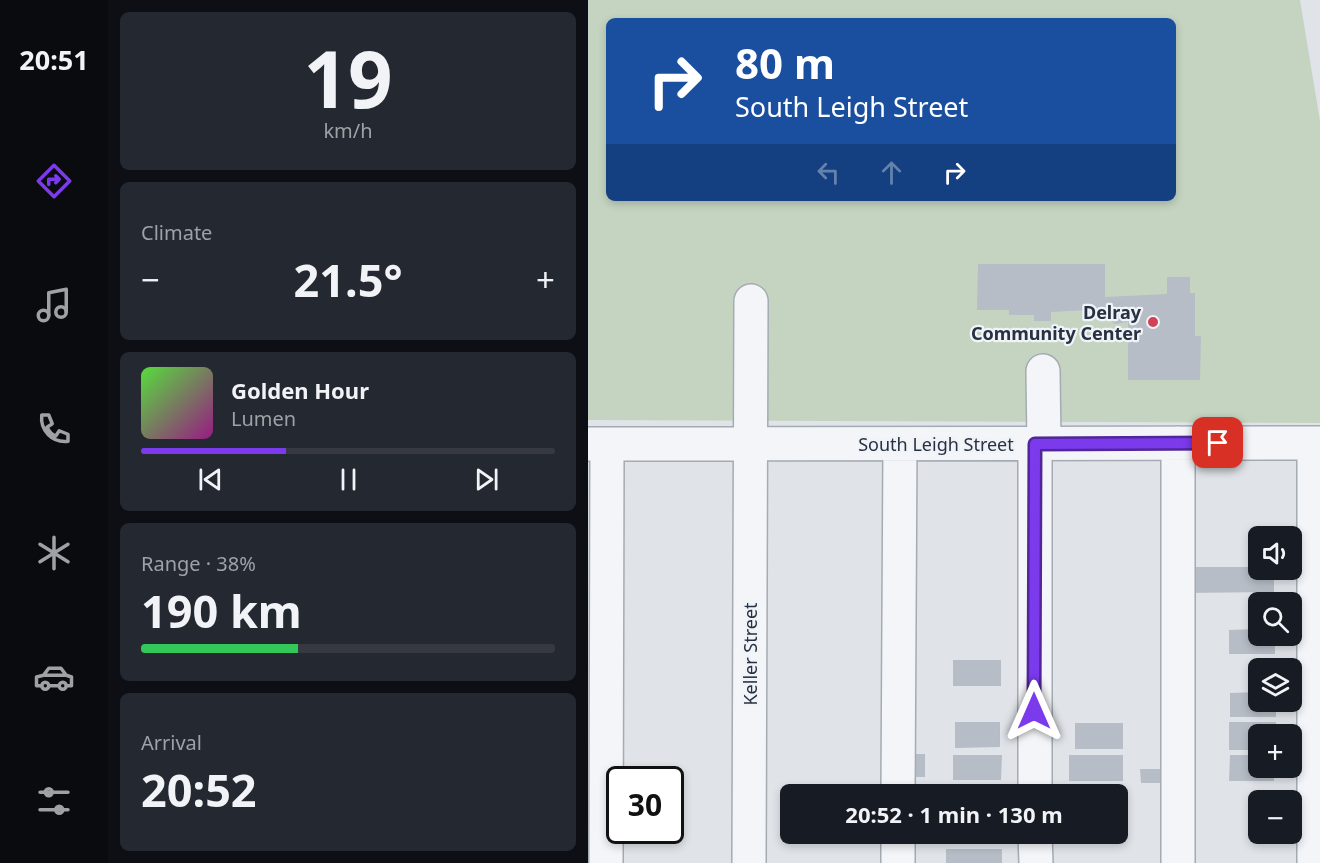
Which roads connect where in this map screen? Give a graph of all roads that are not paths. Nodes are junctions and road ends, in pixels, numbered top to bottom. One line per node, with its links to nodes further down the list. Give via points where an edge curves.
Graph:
1 (752, 301): 5 (street, Keller Street)
2 (1043, 371): 7 (street)
3 (1317, 443): 8 (street, South Leigh Street); 18 (street)
4 (598, 444): 5 (street, South Leigh Street); 13 (street)
5 (750, 444): 6 (street, South Leigh Street); 14 (street, Keller Street)
6 (900, 444): 7 (street, South Leigh Street); 9 (street)
7 (1040, 444): 8 (street, South Leigh Street); 10 (street)
8 (1178, 444): 17 (street)
9 (898, 784)
10 (1035, 784)
11 (898, 844): 15 (street)
12 (1035, 844): 16 (street)
13 (606, 863)
14 (749, 863)
15 (898, 863)
16 (1036, 863)
17 (1178, 863)
18 (1314, 863)

